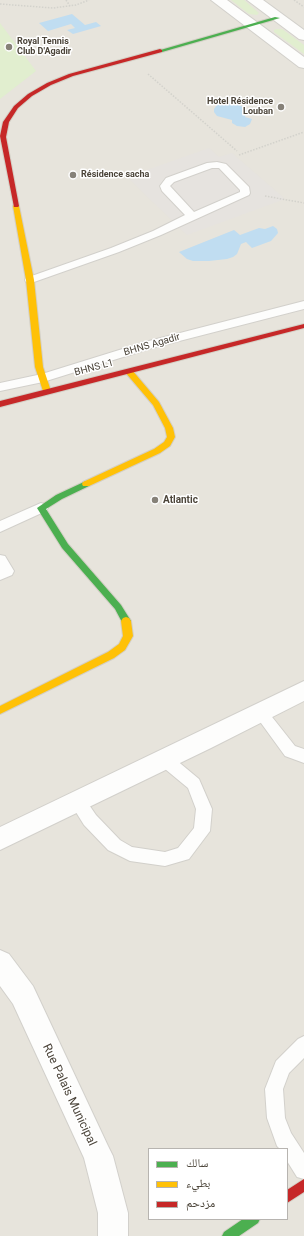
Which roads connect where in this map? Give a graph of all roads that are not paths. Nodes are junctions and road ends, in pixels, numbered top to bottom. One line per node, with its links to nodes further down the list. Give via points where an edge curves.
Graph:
1 (218, 0): 4 (street)
2 (254, 0): 3 (street)
3 (277, 18): 4 (street); 5 (street)
4 (252, 26): 6 (street); 8 (street, via 71,75 30,95 16,107 6,122 3,137)
5 (304, 36)
6 (304, 64)
7 (192, 216): 7 (lane, via 241,196 245,189 223,167 211,165 167,182 166,189); 8 (lane, via 115,250)
8 (30, 280): 13 (street, via 39,367)
9 (304, 305): 13 (lane, BHNS Agadir, via 149,345)
10 (304, 313): 13 (lane, BHNS L1)
11 (304, 326): 12 (street, BHNS Agadir)
12 (129, 372): 13 (street, BHNS Agadir); 17 (street, via 156,404 169,428 171,437 167,444 59,497)
13 (45, 384): 14 (lane, BHNS Agadir); 15 (lane, BHNS L1); 16 (street, BHNS Agadir)
14 (0, 387)
15 (0, 394)
16 (0, 404)
17 (42, 508): 18 (lane); 22 (street, via 65,546 118,607 127,623 128,636 122,647 111,655)
18 (0, 527)
19 (0, 560): 20 (lane, via 7,571)
20 (0, 575)
21 (304, 690): 23 (street)
22 (0, 710)
23 (260, 712): 24 (lane, via 290,751); 25 (street)
24 (304, 756)
25 (164, 759): 26 (street); 26 (lane, via 194,784 204,808 202,831 182,854 165,859 130,854 114,845 90,820)
26 (77, 801): 27 (street)
27 (0, 839)
28 (0, 963): 34 (street, Rue Palais Municipal, via 23,995 98,1156 113,1213)
29 (304, 1045): 30 (lane, via 282,1067 274,1089 276,1118 284,1139)
30 (304, 1170)
31 (304, 1185): 32 (street)
32 (288, 1196)
33 (252, 1220): 35 (street)
34 (113, 1236)
35 (228, 1236)

